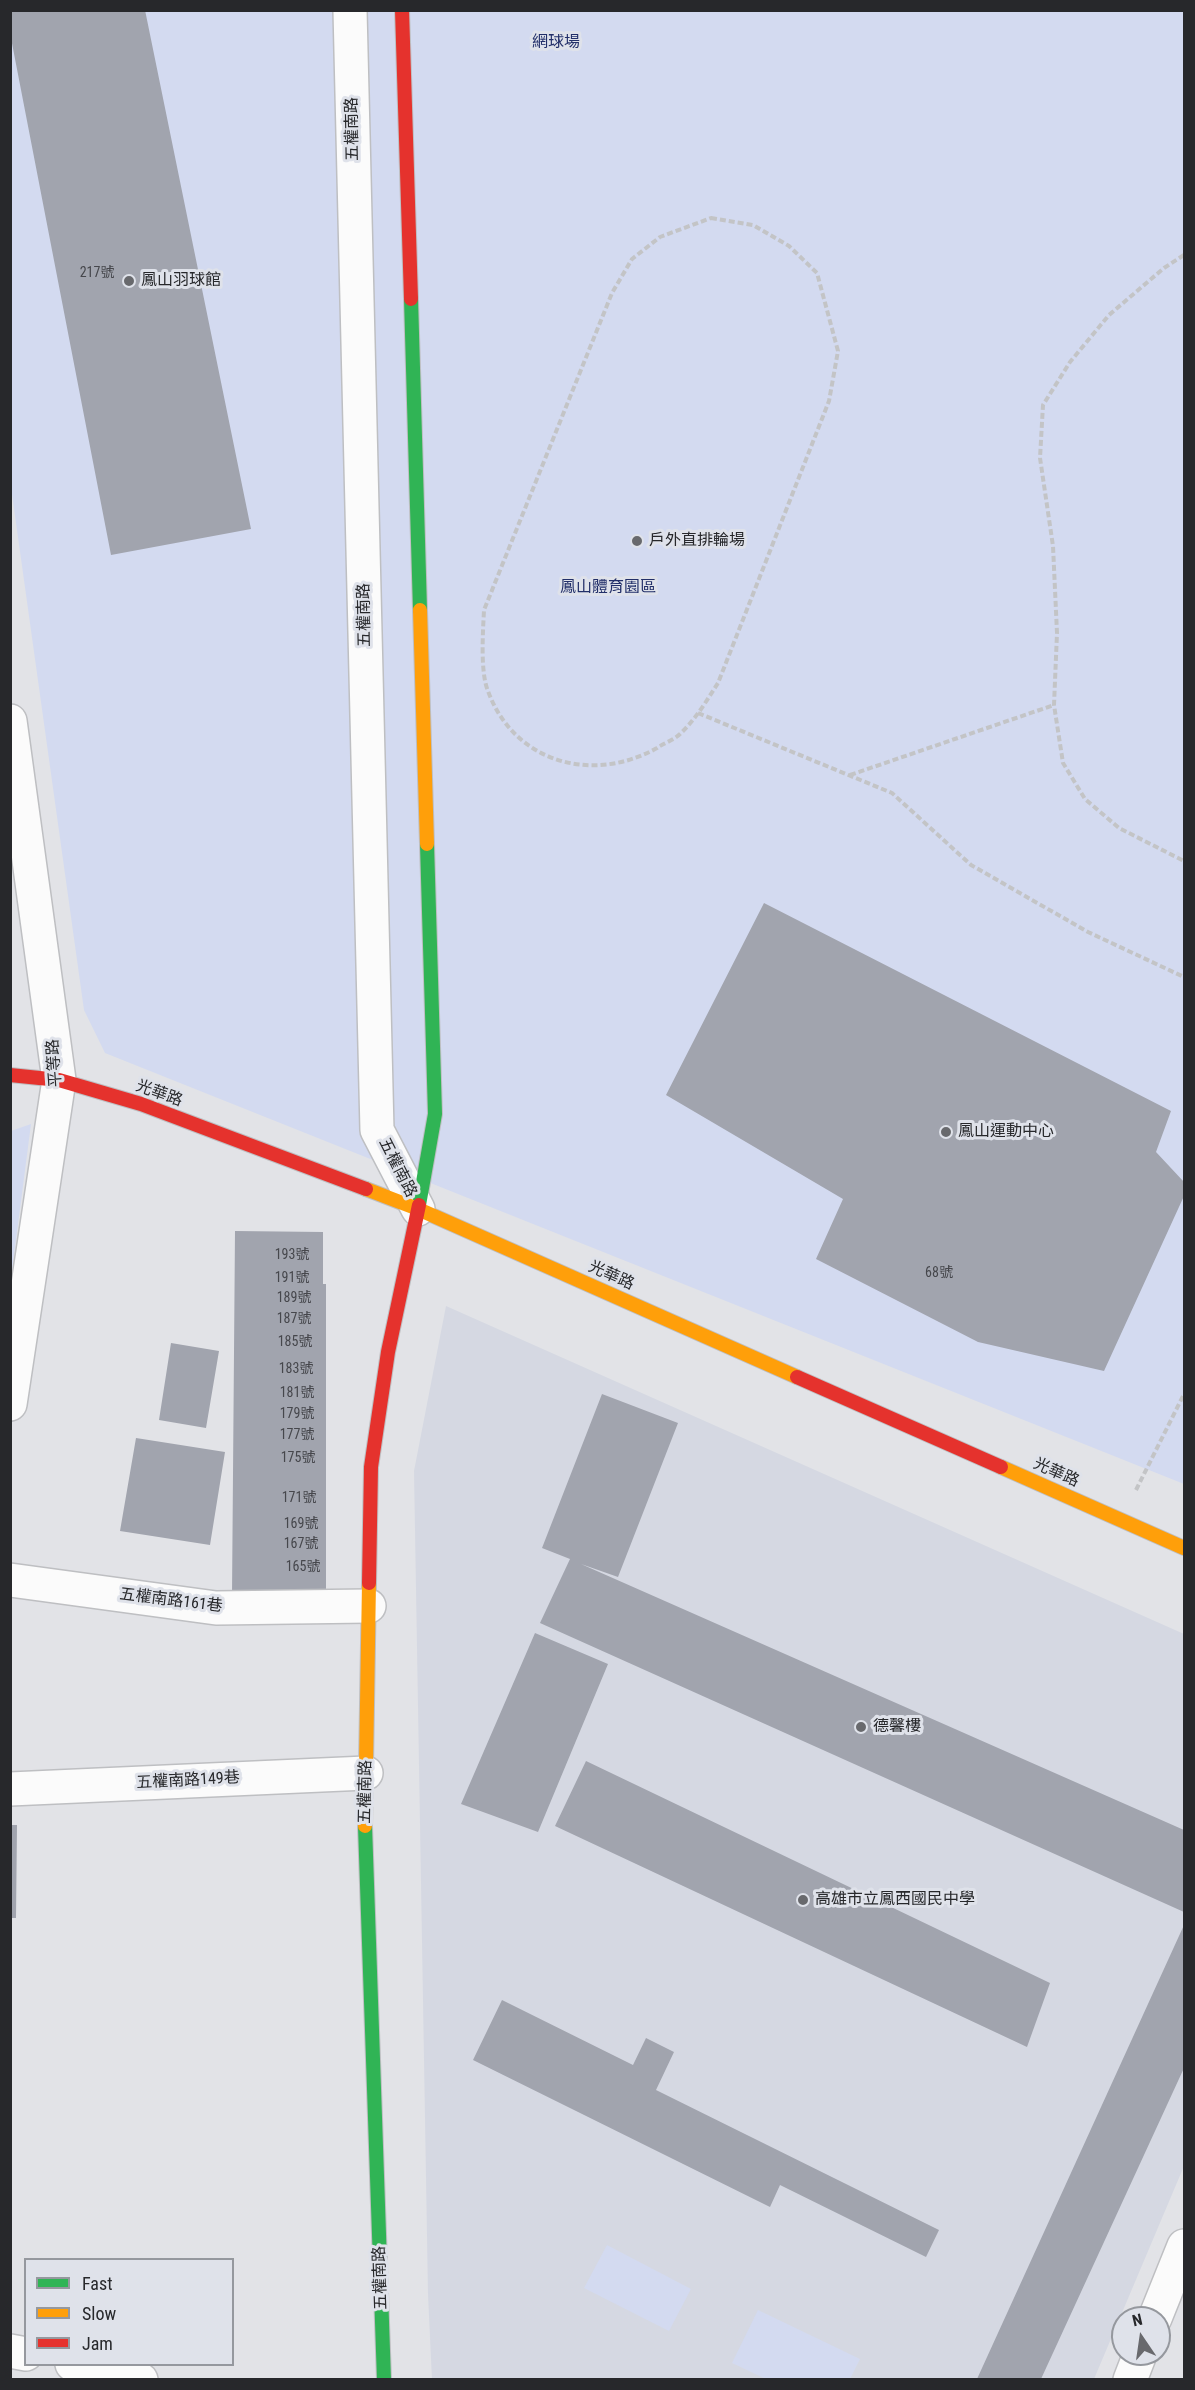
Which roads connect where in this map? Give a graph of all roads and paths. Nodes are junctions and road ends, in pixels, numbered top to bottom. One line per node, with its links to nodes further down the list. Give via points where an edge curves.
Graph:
1 (351, 10): 12 (street, 五權南路, via 377,1130)
2 (402, 10): 12 (street, 五權南路, via 435,1114)
3 (1185, 255): 4 (path, via 1109,315 1070,362 1043,405 1040,458 1053,546 1057,633)
4 (1054, 705): 7 (path); 8 (path, via 1063,763 1085,799 1119,828)
5 (698, 713): 5 (path, via 718,682 829,401 838,351 817,273 789,246 753,225 711,218 660,237 632,260 612,293 484,610 483,645 487,690 503,720 528,746 563,763 605,766 644,755 679,735); 7 (path)
6 (12, 742): 11 (street, 平等路)
7 (849, 775): 9 (path, via 892,793 970,865 1088,932)
8 (1185, 861)
9 (1185, 977)
10 (10, 1075): 11 (street, 光華路)
11 (59, 1080): 12 (street, 光華路, via 141,1104); 14 (street, 平等路)
12 (418, 1209): 15 (street, 光華路); 18 (street, 五權南路, via 388,1352 371,1467)
13 (1185, 1394): 15 (path)
14 (10, 1404)
15 (1121, 1520): 16 (street, 光華路)
16 (1185, 1548)
17 (10, 1580): 18 (street, 五權南路161巷, via 216,1608)
18 (369, 1606): 19 (street, 五權南路)
19 (366, 1773): 20 (street, 五權南路149巷); 25 (street, 五權南路, via 365,1841)
20 (10, 1789)
21 (1185, 2246): 22 (street)
22 (1160, 2306)
23 (81, 2366): 24 (street)
24 (141, 2379)
25 (384, 2379)

